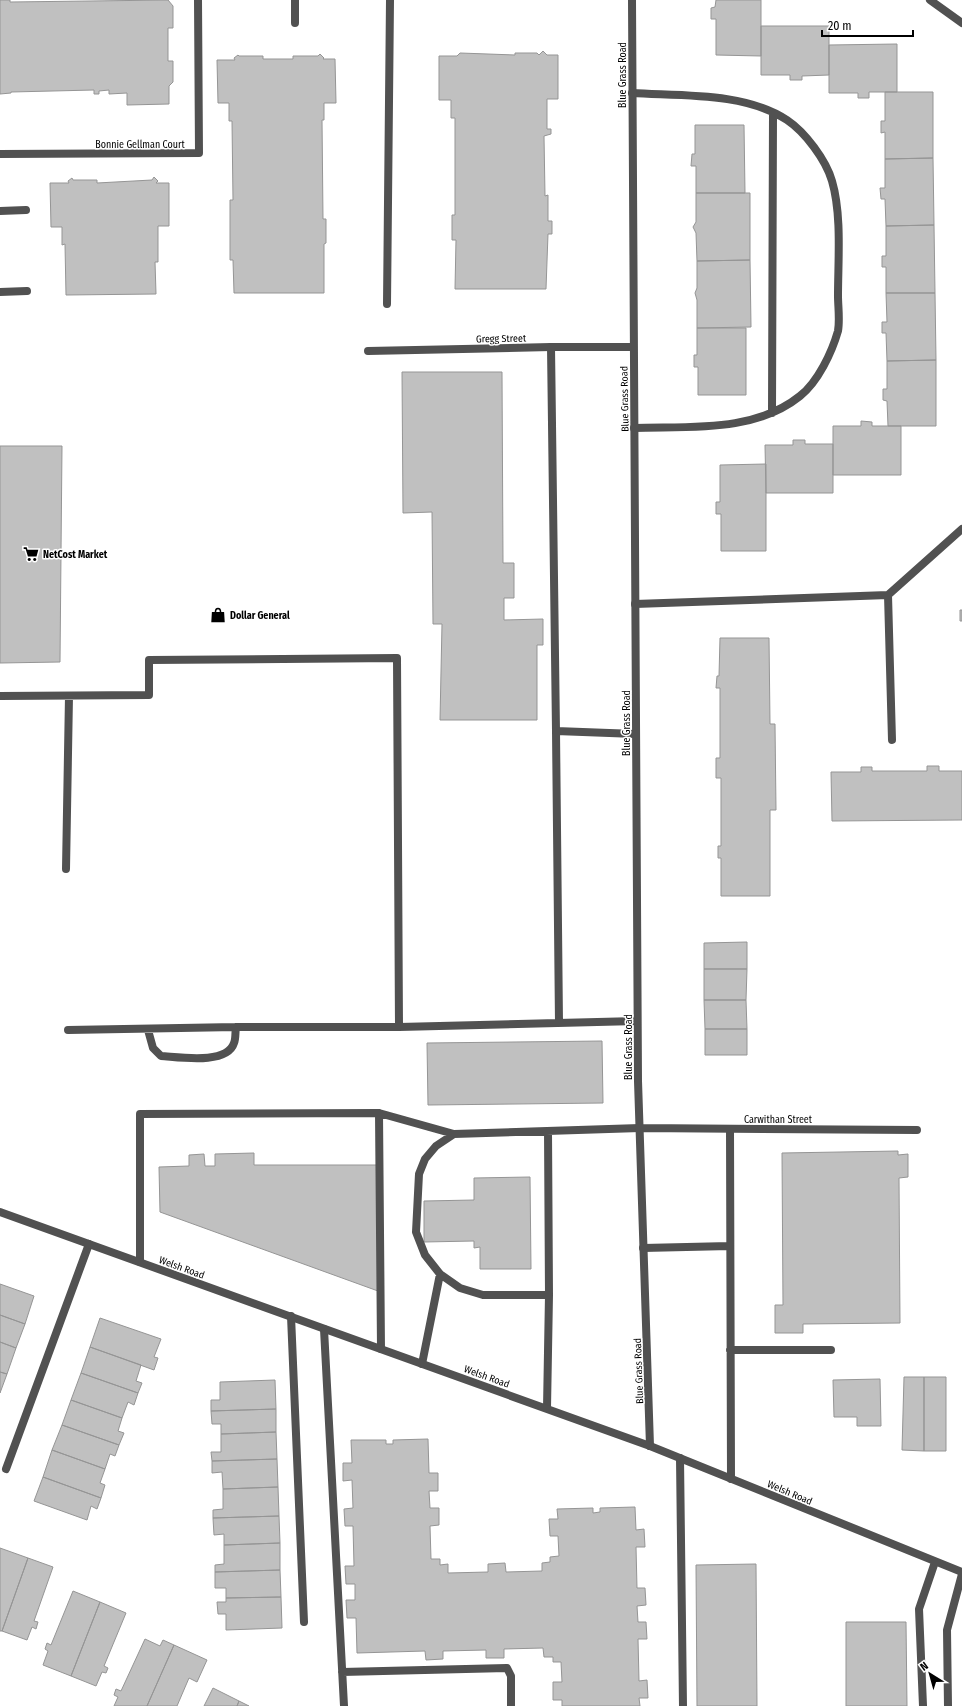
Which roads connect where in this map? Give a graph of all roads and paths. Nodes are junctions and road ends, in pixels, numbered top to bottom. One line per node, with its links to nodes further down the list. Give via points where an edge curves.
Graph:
1 (198, 0): 10 (street, Bonnie Gellman Court, via 199,154)
2 (296, 0): 6 (street)
3 (390, 0): 15 (street)
4 (632, 0): 8 (street, Blue Grass Road)
5 (930, 0): 7 (street)
6 (295, 23)
7 (962, 23)
8 (632, 93): 9 (street, via 754,103); 17 (street, Blue Grass Road)
9 (773, 113): 19 (street); 19 (street, via 788,120 815,147 832,180 837,218 838,329 825,366 801,396)
10 (0, 154)
11 (26, 210): 12 (street)
12 (0, 211)
13 (27, 291): 14 (street)
14 (0, 292)
15 (387, 304)
16 (551, 347): 17 (street, Gregg Street); 18 (street, Gregg Street); 26 (street)
17 (633, 347): 20 (street, Blue Grass Road)
18 (368, 351)
19 (772, 413): 20 (street, via 730,425)
20 (634, 428): 23 (street, Blue Grass Road)
21 (962, 529): 22 (street)
22 (888, 595): 23 (street); 28 (street)
23 (636, 604): 27 (street, Blue Grass Road)
24 (0, 696): 25 (street)
25 (69, 696): 29 (street); 33 (street, via 149,695 149,660 397,658)
26 (556, 732): 27 (street); 31 (street)
27 (636, 734): 30 (street, Blue Grass Road)
28 (892, 740)
29 (66, 870)
30 (638, 1021): 31 (street); 37 (street, Blue Grass Road)
31 (559, 1022): 33 (street)
32 (236, 1027): 33 (street); 35 (street); 35 (street, via 234,1044 226,1055 213,1058 161,1056 153,1048)
33 (399, 1027)
34 (68, 1030): 35 (street)
35 (148, 1030)
36 (379, 1113): 41 (street); 46 (street, via 140,1114); 51 (street)
37 (640, 1128): 38 (street, Carwithan Street); 40 (street, Carwithan Street); 45 (street, Blue Grass Road)
38 (730, 1129): 39 (street, Carwithan Street); 44 (street)
39 (917, 1130)
40 (548, 1131): 41 (street, Carwithan Street); 48 (street)
41 (454, 1134): 47 (street, via 436,1146 425,1159 418,1179 416,1232 425,1255)
42 (0, 1212): 43 (street, Welsh Road)
43 (89, 1244): 46 (street, Welsh Road); 58 (street)
44 (730, 1246): 45 (street); 52 (street)
45 (643, 1248): 56 (street, Blue Grass Road)
46 (140, 1262): 49 (street, Welsh Road)
47 (440, 1274): 48 (street, via 460,1288 483,1295); 54 (street)
48 (548, 1294): 55 (street)
49 (291, 1316): 50 (street, Welsh Road); 62 (street)
50 (324, 1328): 51 (street, Welsh Road); 63 (street)
51 (381, 1349): 54 (street, Welsh Road)
52 (730, 1350): 53 (street); 59 (street)
53 (831, 1350)
54 (422, 1364): 55 (street, Welsh Road)
55 (546, 1408): 56 (street, Welsh Road)
56 (650, 1446): 57 (street, Welsh Road)
57 (680, 1458): 59 (street, Welsh Road); 66 (street)
58 (6, 1469)
59 (731, 1479): 60 (street, Welsh Road)
60 (936, 1562): 61 (street, Welsh Road); 67 (street, via 919,1609)
61 (962, 1573): 68 (street, via 947,1630)
62 (304, 1622)
63 (342, 1672): 64 (street); 65 (street, via 507,1668 511,1676)
64 (344, 1706)
65 (511, 1706)
66 (683, 1706)
67 (923, 1706)
68 (948, 1706)

